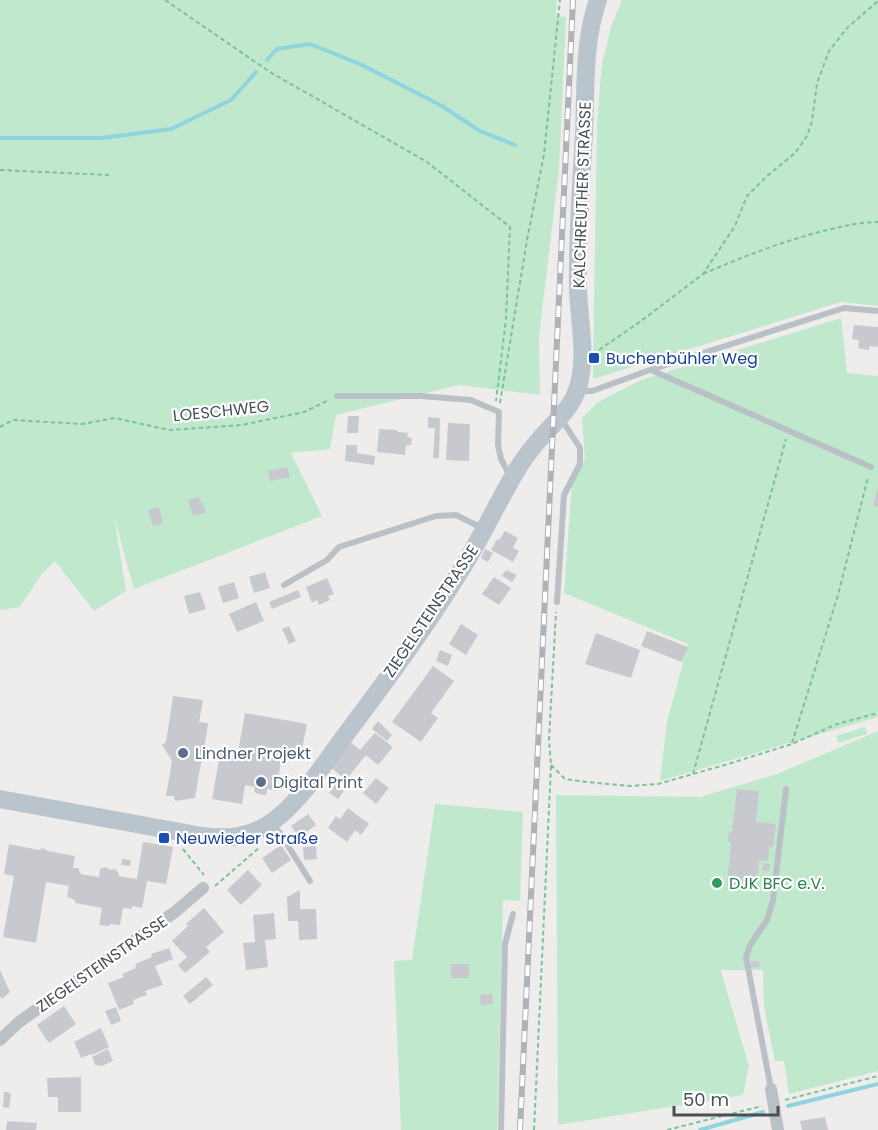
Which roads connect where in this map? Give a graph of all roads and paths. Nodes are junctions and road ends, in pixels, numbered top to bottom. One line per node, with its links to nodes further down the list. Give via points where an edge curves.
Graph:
1 (165, 0): 10 (path, via 270,72 427,162 510,227)
2 (560, 0): 11 (path, via 544,154)
3 (598, 0): 14 (street, KALCHREUTHER STRASSE, via 591,21 587,67 578,250 581,368)
4 (878, 1): 8 (path, via 847,28 830,51 818,83 807,136 795,153 747,196 735,226)
5 (0, 170): 6 (path)
6 (109, 175)
7 (878, 222): 8 (path, via 861,222 792,239)
8 (703, 274): 12 (path)
9 (878, 311): 13 (lane, via 844,308)
10 (506, 319): 11 (path); 16 (path)
11 (514, 320): 16 (path)
12 (598, 351)
13 (650, 370): 14 (lane, via 592,391); 19 (lane)
14 (577, 390): 17 (street, ZIEGELSTEINSTRASSE)
15 (337, 396): 16 (lane, via 471,400); 18 (path, LOESCHWEG, via 304,412 242,424 169,430 115,418 82,424 13,420)
16 (496, 411): 21 (lane, via 501,459)
17 (560, 418): 21 (street, ZIEGELSTEINSTRASSE, via 532,447); 24 (lane, via 580,448 580,464 564,495)
18 (0, 427)
19 (788, 431): 20 (lane); 28 (path)
20 (871, 467): 26 (path, via 838,595)
21 (512, 479): 22 (street, ZIEGELSTEINSTRASSE)
22 (485, 530): 23 (lane, via 456,514 436,516 339,547 327,560); 31 (street, ZIEGELSTEINSTRASSE, via 421,632 296,800)
23 (284, 585)
24 (557, 602): 27 (path)
25 (878, 713): 26 (path, via 837,724)
26 (792, 744): 28 (path)
27 (551, 765): 28 (path, via 565,778 630,786 658,784); 42 (path)
28 (693, 774)
29 (786, 789): 39 (lane, via 773,900 767,920 746,957)
30 (0, 799): 32 (street)
31 (271, 822): 32 (street, via 235,837 215,838); 34 (lane)
32 (177, 831): 35 (path, via 177,842)
33 (260, 848): 35 (path)
34 (310, 881)
35 (208, 887): 37 (street, ZIEGELSTEINSTRASSE, via 19,1022)
36 (513, 914): 41 (lane, via 505,944)
37 (0, 1040)
38 (878, 1076): 40 (path)
39 (771, 1089): 40 (street)
40 (774, 1103): 43 (path); 44 (street)
41 (501, 1130)
42 (534, 1130)
43 (666, 1130)
44 (778, 1130)

